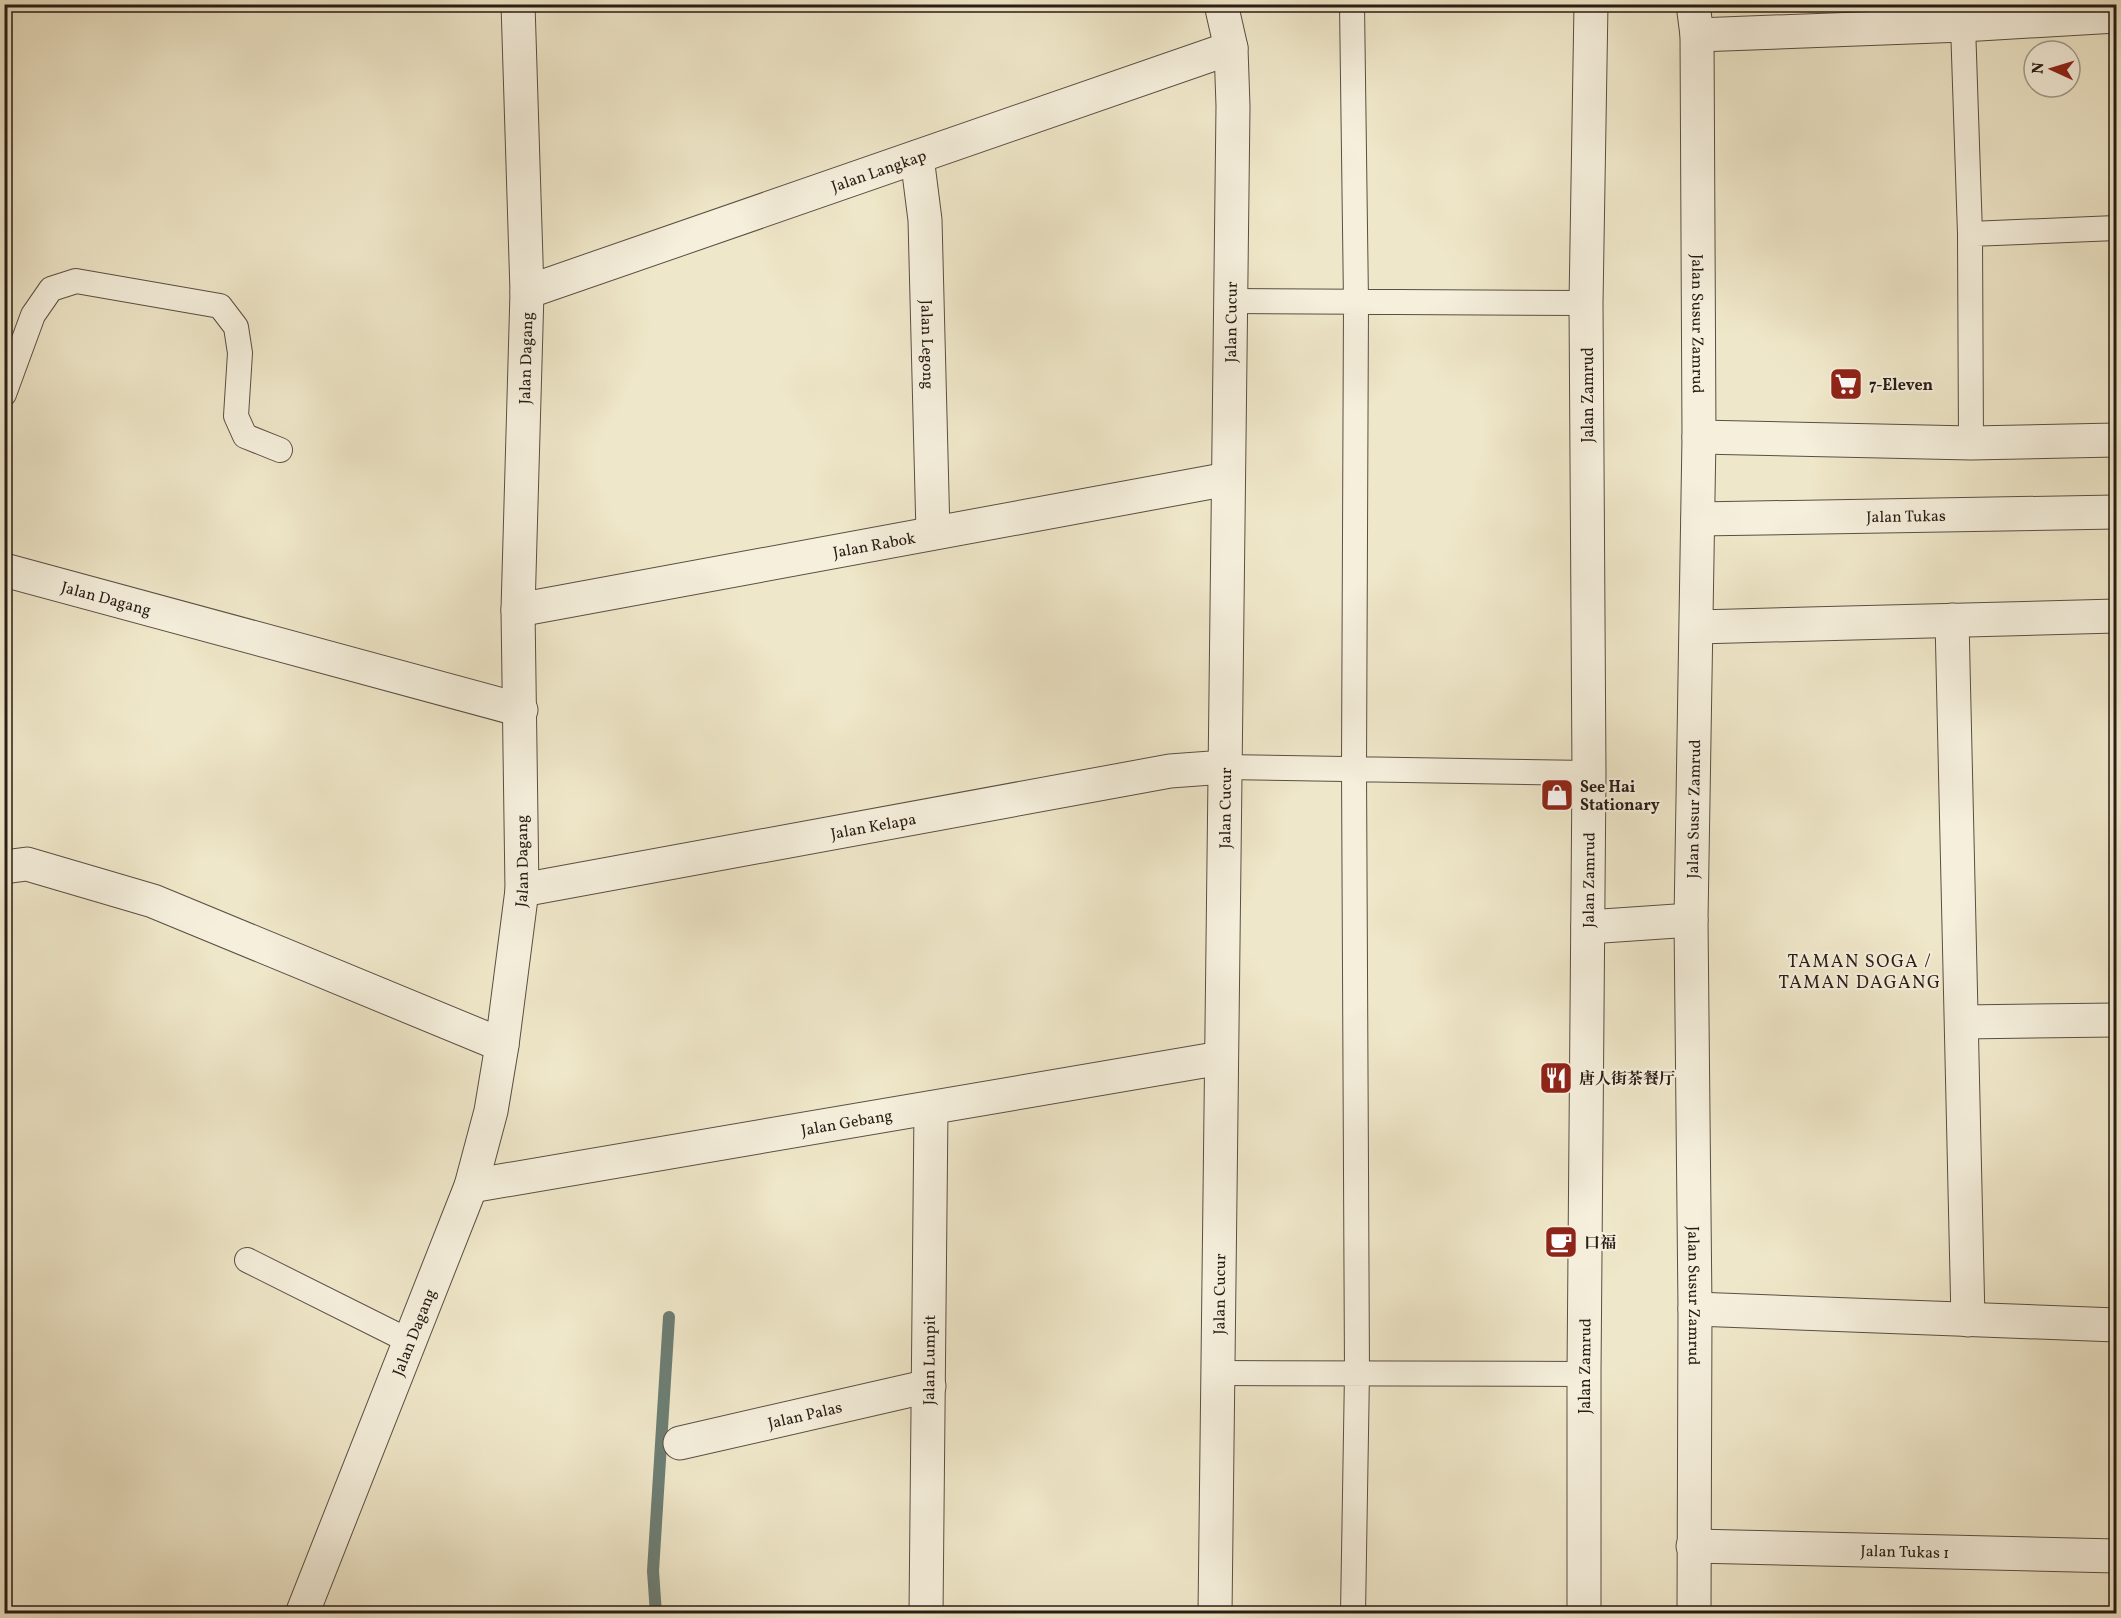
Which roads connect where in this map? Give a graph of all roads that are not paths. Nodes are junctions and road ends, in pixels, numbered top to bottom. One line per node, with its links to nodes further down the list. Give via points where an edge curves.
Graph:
1 (518, 4): 12 (street, Jalan Dagang)
2 (1221, 4): 8 (street, Jalan Cucur)
3 (1353, 4): 14 (lane)
4 (1590, 4): 15 (street, Jalan Zamrud)
5 (2116, 16): 7 (street)
6 (1695, 20): 7 (street); 17 (street, Jalan Susur Zamrud)
7 (1963, 25): 11 (lane)
8 (1231, 48): 9 (street, Jalan Langkap); 13 (street, Jalan Cucur)
9 (917, 157): 12 (street, Jalan Langkap); 24 (street, Jalan Legong, via 925,220)
10 (2116, 228): 11 (lane)
11 (1970, 234): 19 (lane)
12 (526, 292): 26 (street, Jalan Dagang)
13 (1230, 301): 14 (lane); 21 (street, Jalan Cucur)
14 (1356, 302): 15 (lane); 32 (lane)
15 (1586, 303): 33 (street, Jalan Zamrud)
16 (4, 394): 20 (lane, via 33,315 51,289 76,281 220,306 236,327 240,353 236,416 245,436)
17 (1700, 437): 19 (street); 23 (street, Jalan Susur Zamrud)
18 (2116, 440): 19 (street)
19 (1971, 443)
20 (280, 450)
21 (1228, 479): 24 (street, Jalan Rabok); 31 (street, Jalan Cucur)
22 (2116, 512): 23 (street, Jalan Tukas)
23 (1698, 519): 29 (street, Jalan Susur Zamrud)
24 (933, 532): 26 (street, Jalan Rabok)
25 (4, 570): 30 (street, Jalan Dagang)
26 (518, 610): 30 (street, Jalan Dagang)
27 (2116, 616): 28 (street)
28 (1952, 620): 29 (street); 39 (street)
29 (1697, 627): 36 (street, Jalan Susur Zamrud)
30 (521, 710): 35 (street, Jalan Dagang)
31 (1225, 766): 32 (lane); 35 (street, Jalan Kelapa, via 1170,771); 41 (street, Jalan Cucur)
32 (1354, 769): 33 (lane); 50 (lane)
33 (1589, 773): 37 (street, Jalan Zamrud)
34 (4, 867): 40 (street, via 27,864 153,901)
35 (522, 890): 40 (street, Jalan Dagang)
36 (1691, 920): 37 (street); 45 (street, Jalan Susur Zamrud)
37 (1588, 927): 51 (street, Jalan Zamrud)
38 (2116, 1020): 39 (street)
39 (1962, 1022): 46 (street)
40 (502, 1045): 43 (street, Jalan Dagang, via 491,1111)
41 (1221, 1058): 42 (street, Jalan Gebang); 49 (street, Jalan Cucur)
42 (931, 1108): 43 (street, Jalan Gebang); 52 (street, Jalan Lumpit)
43 (471, 1186): 48 (street, Jalan Dagang)
44 (247, 1260): 48 (lane)
45 (1695, 1309): 46 (street); 54 (street, Jalan Susur Zamrud)
46 (1968, 1320): 47 (street)
47 (2116, 1325)
48 (409, 1341): 56 (street, Jalan Dagang)
49 (1218, 1373): 50 (lane); 58 (street, Jalan Cucur)
50 (1357, 1373): 51 (lane); 59 (lane)
51 (1584, 1374): 60 (street, Jalan Zamrud)
52 (928, 1386): 53 (street, Jalan Palas); 57 (street, Jalan Lumpit)
53 (680, 1443)
54 (1693, 1546): 55 (street, Jalan Tukas 1); 61 (street, Jalan Susur Zamrud)
55 (2116, 1556)
56 (302, 1614)
57 (926, 1614)
58 (1215, 1614)
59 (1353, 1614)
60 (1584, 1614)
61 (1694, 1614)

